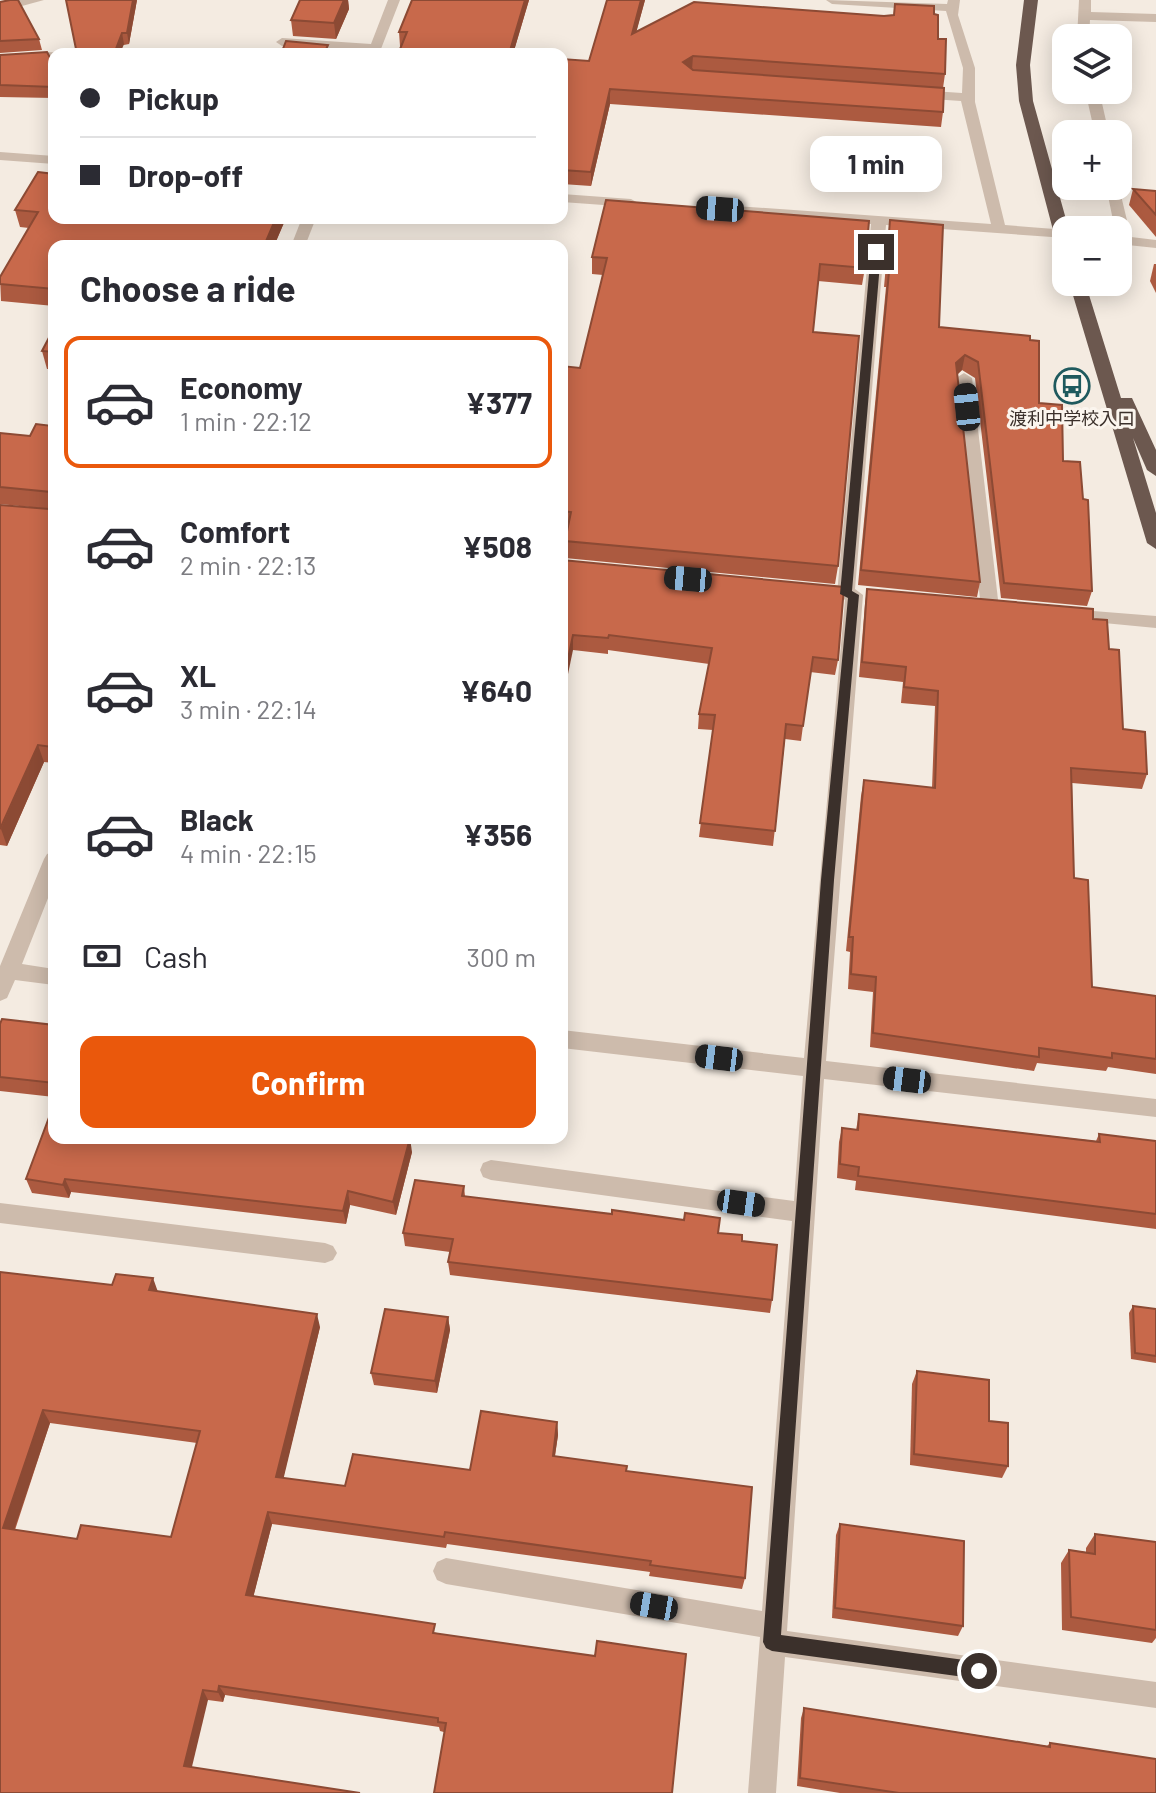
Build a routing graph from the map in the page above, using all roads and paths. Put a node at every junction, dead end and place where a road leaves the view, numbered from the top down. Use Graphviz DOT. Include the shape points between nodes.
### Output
graph roads {
  1 [pos="35,0"];
  2 [pos="394,0"];
  3 [pos="832,0"];
  4 [pos="1031,0"];
  5 [pos="1085,0"];
  6 [pos="953,4"];
  7 [pos="0,8"];
  8 [pos="1082,16"];
  9 [pos="1156,18"];
  10 [pos="1082,24"];
  11 [pos="282,42"];
  12 [pos="337,48"];
  13 [pos="376,48"];
  14 [pos="48,56"];
  15 [pos="0,60"];
  16 [pos="907,93"];
  17 [pos="969,98"];
  18 [pos="0,156"];
  19 [pos="48,160"];
  20 [pos="568,198"];
  21 [pos="641,203"];
  22 [pos="689,207"];
  23 [pos="1058,216"];
  24 [pos="879,220"];
  25 [pos="999,229"];
  26 [pos="1052,237"];
  27 [pos="1132,241"];
  28 [pos="1156,244"];
  29 [pos="1082,296"];
  30 [pos="1086,309"];
  31 [pos="964,378"];
  32 [pos="1156,470"];
  33 [pos="1156,543"];
  34 [pos="990,608"];
  35 [pos="1050,613"];
  36 [pos="1156,622"];
  37 [pos="48,874"];
  38 [pos="8,971"];
  39 [pos="48,976"];
  40 [pos="0,992"];
  41 [pos="568,1040"];
  42 [pos="814,1069"];
  43 [pos="1156,1108"];
  44 [pos="491,1170"];
  45 [pos="803,1212"];
  46 [pos="0,1213"];
  47 [pos="325,1253"];
  48 [pos="446,1571"];
  49 [pos="772,1634"];
  50 [pos="1156,1695"];
  51 [pos="762,1793"];
  1 -- 7 [label="street"];
  2 -- 13 [label="street"];
  3 -- 6 [label="street"];
  4 -- 23 [label="highway" via="1023,65 1026,101"];
  5 -- 8 [label="street"];
  6 -- 17 [label="street" via="969,68"];
  8 -- 9 [label="street"];
  8 -- 10 [label="street"];
  11 -- 12 [label="street"];
  14 -- 15 [label="street"];
  16 -- 17 [label="street"];
  17 -- 25 [label="street"];
  18 -- 19 [label="street"];
  20 -- 21 [label="street"];
  22 -- 24 [label="street"];
  24 -- 25 [label="street"];
  24 -- 42 [label="street"];
  25 -- 26 [label="street"];
  27 -- 28 [label="street"];
  29 -- 30 [label="highway"];
  30 -- 32 [label="highway"];
  30 -- 33 [label="highway"];
  31 -- 34 [label="street"];
  35 -- 36 [label="street"];
  37 -- 38 [label="street"];
  38 -- 39 [label="street"];
  38 -- 40 [label="street"];
  41 -- 42 [label="street"];
  42 -- 43 [label="street"];
  42 -- 45 [label="street"];
  44 -- 45 [label="street"];
  45 -- 49 [label="street"];
  46 -- 47 [label="street"];
  48 -- 49 [label="street"];
  49 -- 50 [label="street"];
  49 -- 51 [label="street"];
}
